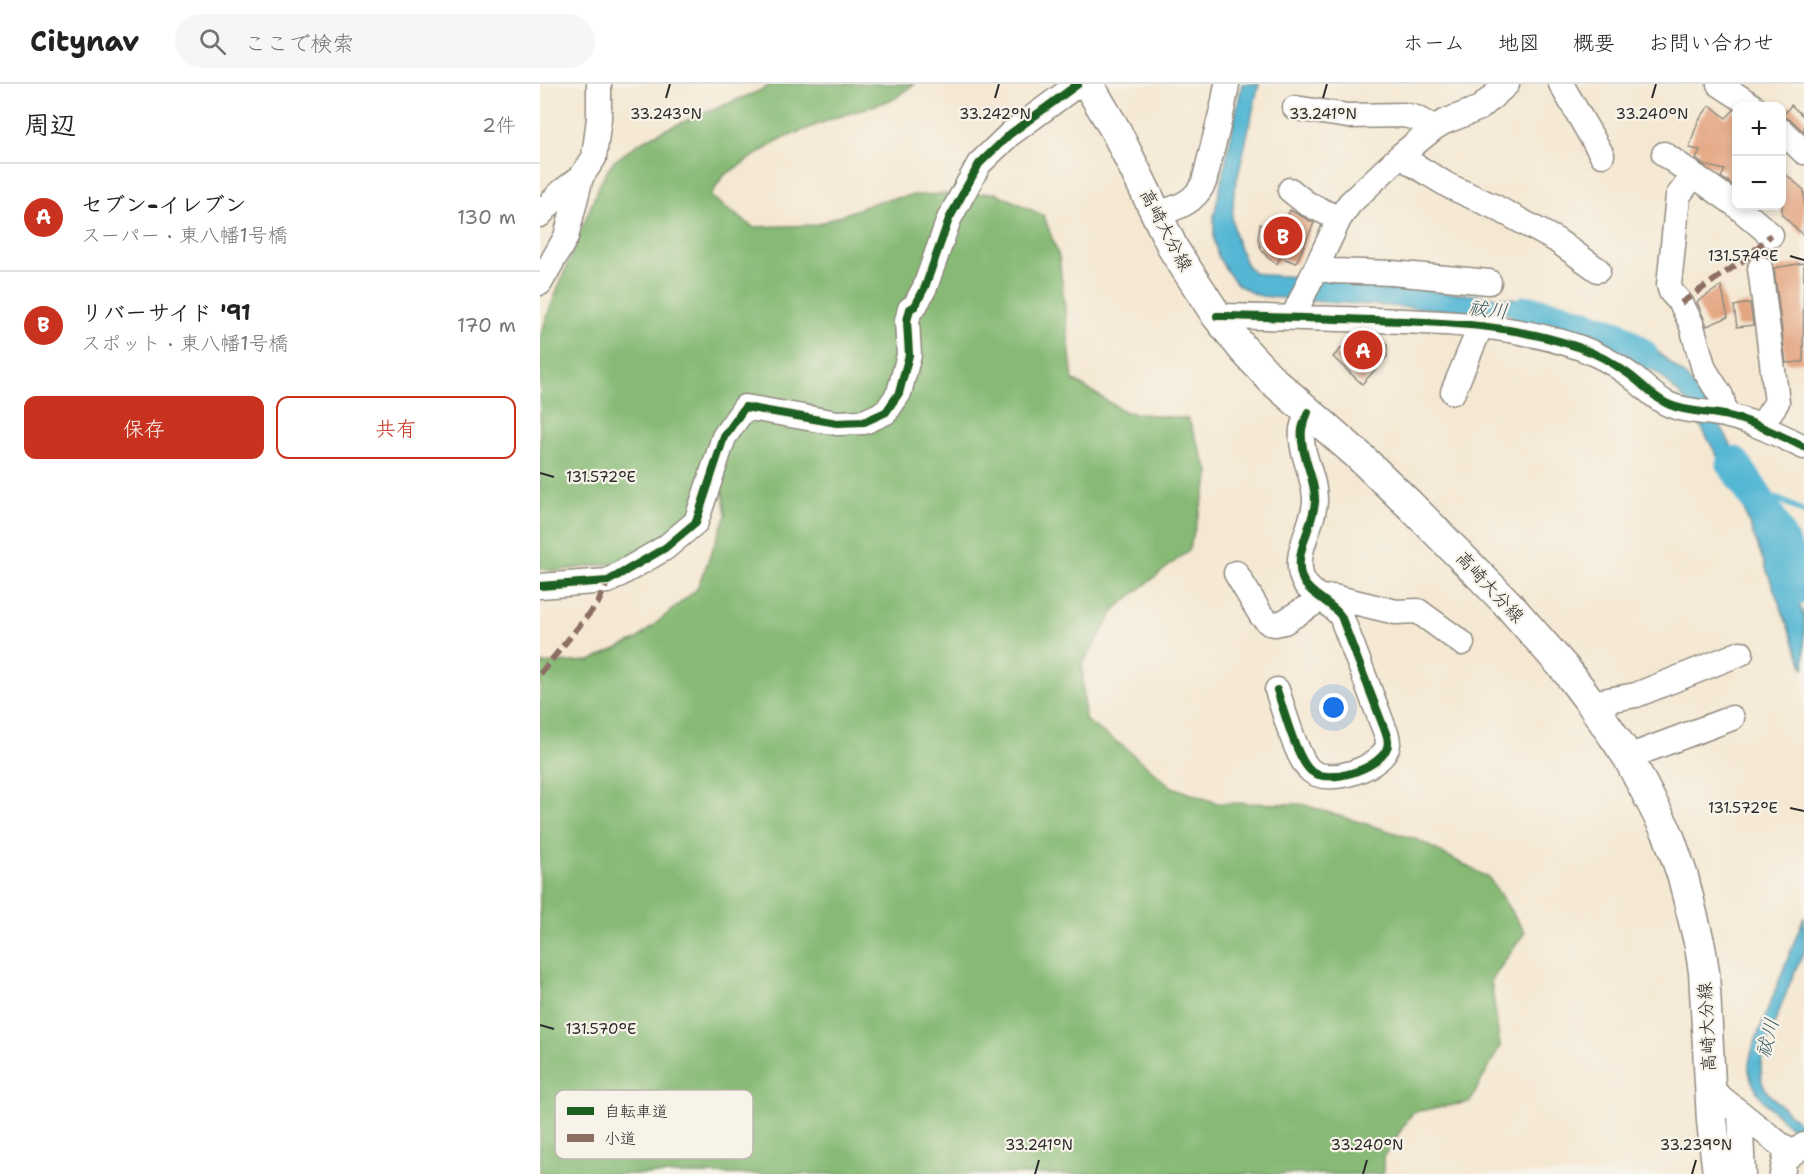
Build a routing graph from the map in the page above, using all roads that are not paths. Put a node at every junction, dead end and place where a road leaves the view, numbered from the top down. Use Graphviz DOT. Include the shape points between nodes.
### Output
graph roads {
  1 [pos="599,84"];
  2 [pos="1078,84"];
  3 [pos="1088,84"];
  4 [pos="1227,84"];
  5 [pos="1476,84"];
  6 [pos="1507,84"];
  7 [pos="1561,84"];
  8 [pos="1719,84"];
  9 [pos="1747,102"];
  10 [pos="1294,108"];
  11 [pos="1480,108"];
  12 [pos="1434,128"];
  13 [pos="1786,135"];
  14 [pos="1804,152"];
  15 [pos="1602,154"];
  16 [pos="1664,154"];
  17 [pos="1401,155"];
  18 [pos="1693,176"];
  19 [pos="581,177"];
  20 [pos="1290,190"];
  21 [pos="1732,202"];
  22 [pos="1743,210"];
  23 [pos="1156,214"];
  24 [pos="540,215"];
  25 [pos="1339,219"];
  26 [pos="1771,235"];
  27 [pos="1760,268"];
  28 [pos="1598,270"];
  29 [pos="1314,273"];
  30 [pos="1489,282"];
  31 [pos="540,283"];
  32 [pos="1296,312"];
  33 [pos="1217,316"];
  34 [pos="1481,325"];
  35 [pos="1453,392"];
  36 [pos="1308,412"];
  37 [pos="1722,414"];
  38 [pos="1761,426"];
  39 [pos="1804,447"];
  40 [pos="1236,573"];
  41 [pos="540,586"];
  42 [pos="1322,598"];
  43 [pos="1462,643"];
  44 [pos="1741,653"];
  45 [pos="1277,690"];
  46 [pos="1591,703"];
  47 [pos="1732,718"];
  48 [pos="1628,757"];
  49 [pos="1710,1089"];
  50 [pos="1740,1113"];
  51 [pos="1793,1155"];
  52 [pos="1718,1174"];
  53 [pos="1743,1174"];
  1 -- 19 [label="street" via="594,158"];
  2 -- 41 [label="street" via="1010,134 978,164 949,219 925,287 910,309 909,355 899,393 886,412 864,422 837,423 745,407 724,437 696,522 665,548 608,582"];
  3 -- 23 [label="main road, 高崎大分線"];
  4 -- 23 [label="street" via="1200,192 1192,201"];
  5 -- 11 [label="street"];
  6 -- 11 [label="street"];
  7 -- 15 [label="street"];
  8 -- 9 [label="street"];
  10 -- 12 [label="street" via="1348,116 1404,115"];
  11 -- 12 [label="street"];
  12 -- 17 [label="street"];
  13 -- 14 [label="street"];
  16 -- 18 [label="street"];
  17 -- 25 [label="street" via="1350,203"];
  17 -- 28 [label="street" via="1449,186 1556,240"];
  18 -- 21 [label="street"];
  18 -- 37 [label="street" via="1678,196 1669,285 1691,323 1704,369 1721,396"];
  19 -- 24 [label="street"];
  19 -- 31 [label="street" via="566,237"];
  20 -- 25 [label="street" via="1306,203"];
  22 -- 26 [label="street"];
  23 -- 33 [label="main road, 高崎大分線" via="1174,250"];
  25 -- 29 [label="street"];
  27 -- 38 [label="street" via="1777,402"];
  29 -- 30 [label="street" via="1381,273"];
  29 -- 32 [label="street"];
  32 -- 33 [label="street"];
  32 -- 34 [label="street"];
  33 -- 36 [label="main road, 高崎大分線" via="1272,380"];
  34 -- 35 [label="street"];
  34 -- 37 [label="street" via="1532,333 1588,351 1627,373 1663,402 1688,411"];
  36 -- 42 [label="street" via="1302,428 1302,445 1314,483 1315,502 1299,563 1305,585"];
  36 -- 46 [label="main road, 高崎大分線" via="1440,534 1507,603"];
  37 -- 38 [label="street"];
  38 -- 39 [label="street"];
  40 -- 42 [label="street" via="1261,615 1275,624"];
  42 -- 43 [label="street" via="1340,598 1396,612 1418,611"];
  42 -- 45 [label="street" via="1341,616 1386,736 1386,750 1371,764 1351,773 1329,777 1315,773 1302,759"];
  44 -- 46 [label="street" via="1636,695"];
  46 -- 48 [label="main road, 高崎大分線"];
  47 -- 48 [label="street"];
  48 -- 49 [label="main road, 高崎大分線" via="1668,834 1694,918 1704,972"];
  49 -- 50 [label="street"];
  49 -- 52 [label="main road, 高崎大分線"];
  50 -- 51 [label="street"];
  50 -- 53 [label="street"];
}
